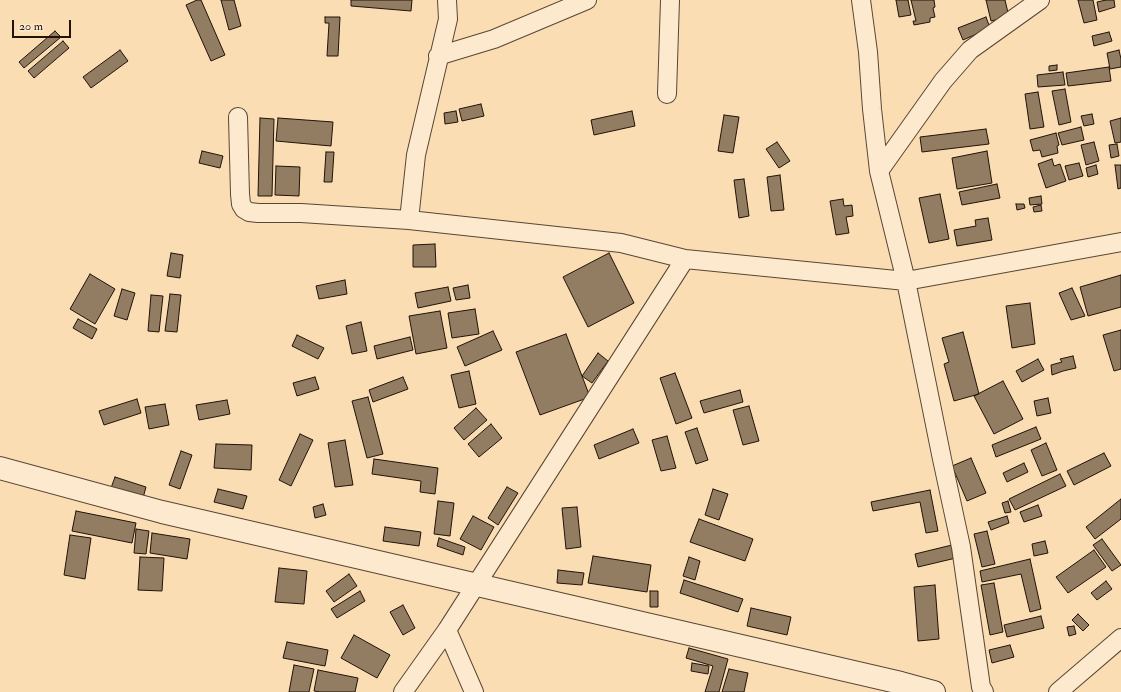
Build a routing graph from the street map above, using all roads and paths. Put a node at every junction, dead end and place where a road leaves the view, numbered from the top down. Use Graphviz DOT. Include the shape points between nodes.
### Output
graph roads {
  1 [pos="446,0"];
  2 [pos="587,0"];
  3 [pos="670,0"];
  4 [pos="861,0"];
  5 [pos="1040,0"];
  6 [pos="438,56"];
  7 [pos="667,94"];
  8 [pos="238,117"];
  9 [pos="879,171"];
  10 [pos="409,220"];
  11 [pos="1121,242"];
  12 [pos="686,259"];
  13 [pos="906,281"];
  14 [pos="0,468"];
  15 [pos="475,585"];
  16 [pos="447,630"];
  17 [pos="1121,638"];
  18 [pos="895,688"];
  19 [pos="403,692"];
  20 [pos="474,692"];
  21 [pos="934,692"];
  22 [pos="984,692"];
  23 [pos="1058,692"];
  1 -- 6 [label="street" via="448,19"];
  2 -- 6 [label="street" via="494,39"];
  3 -- 7 [label="street"];
  4 -- 9 [label="street"];
  5 -- 9 [label="street" via="970,50 944,81"];
  6 -- 10 [label="street" via="416,155"];
  8 -- 10 [label="street" via="240,194 244,209 258,213"];
  9 -- 13 [label="street"];
  10 -- 12 [label="street" via="621,243"];
  11 -- 13 [label="street"];
  12 -- 13 [label="street"];
  12 -- 15 [label="street"];
  13 -- 22 [label="street" via="961,547 981,687"];
  14 -- 15 [label="street" via="162,512"];
  15 -- 16 [label="street"];
  15 -- 18 [label="street"];
  16 -- 19 [label="street"];
  16 -- 20 [label="street"];
  17 -- 23 [label="street"];
  18 -- 21 [label="street"];
}
